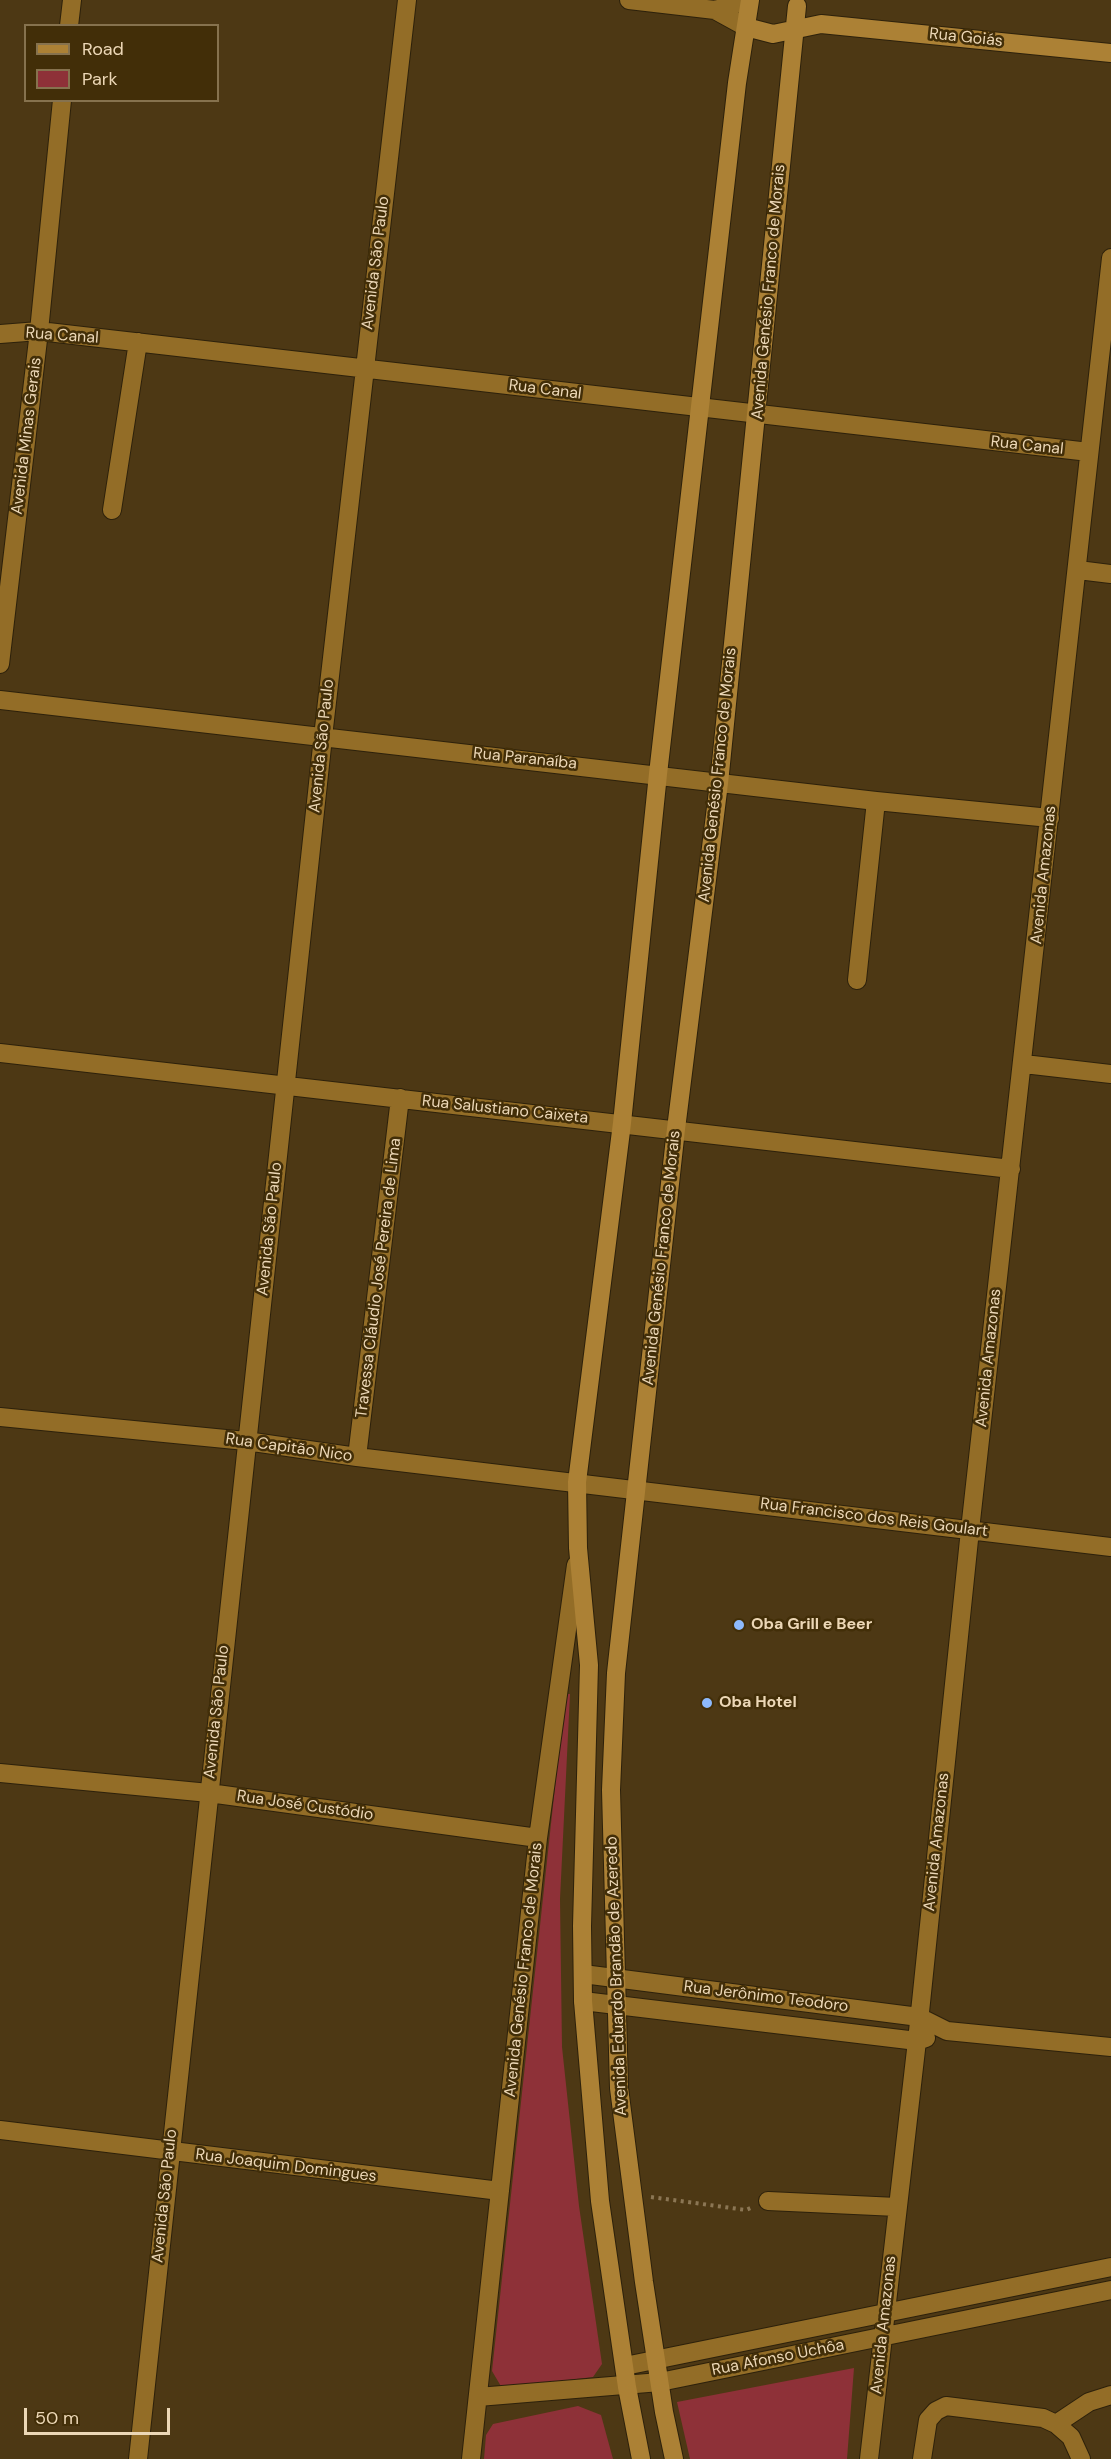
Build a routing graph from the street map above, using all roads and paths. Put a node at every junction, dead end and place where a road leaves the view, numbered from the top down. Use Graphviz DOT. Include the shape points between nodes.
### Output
graph roads {
  1 [pos="72,0"];
  2 [pos="407,0"];
  3 [pos="629,0"];
  4 [pos="750,0"];
  5 [pos="794,2"];
  6 [pos="715,10"];
  7 [pos="69,24"];
  8 [pos="820,24"];
  9 [pos="746,27"];
  10 [pos="794,31"];
  11 [pos="1111,53"];
  12 [pos="62,102"];
  13 [pos="1111,258"];
  14 [pos="39,332"];
  15 [pos="0,334"];
  16 [pos="138,342"];
  17 [pos="364,368"];
  18 [pos="700,409"];
  19 [pos="757,416"];
  20 [pos="1089,452"];
  21 [pos="112,510"];
  22 [pos="1078,570"];
  23 [pos="1111,574"];
  24 [pos="0,664"];
  25 [pos="0,700"];
  26 [pos="323,736"];
  27 [pos="658,774"];
  28 [pos="718,783"];
  29 [pos="876,801"];
  30 [pos="1050,818"];
  31 [pos="857,980"];
  32 [pos="0,1053"];
  33 [pos="1023,1064"];
  34 [pos="1111,1074"];
  35 [pos="286,1086"];
  36 [pos="400,1098"];
  37 [pos="622,1123"];
  38 [pos="676,1129"];
  39 [pos="1011,1169"];
  40 [pos="0,1417"];
  41 [pos="246,1442"];
  42 [pos="357,1457"];
  43 [pos="577,1482"];
  44 [pos="637,1490"];
  45 [pos="970,1530"];
  46 [pos="1111,1547"];
  47 [pos="578,1548"];
  48 [pos="0,1773"];
  49 [pos="209,1793"];
  50 [pos="538,1838"];
  51 [pos="583,1974"];
  52 [pos="616,1978"];
  53 [pos="583,2001"];
  54 [pos="616,2003"];
  55 [pos="919,2017"];
  56 [pos="947,2031"];
  57 [pos="917,2041"];
  58 [pos="1111,2047"];
  59 [pos="0,2130"];
  60 [pos="170,2152"];
  61 [pos="500,2191"];
  62 [pos="631,2194"];
  63 [pos="768,2201"];
  64 [pos="897,2207"];
  65 [pos="1111,2266"];
  66 [pos="1111,2290"];
  67 [pos="885,2313"];
  68 [pos="883,2337"];
  69 [pos="656,2360"];
  70 [pos="626,2366"];
  71 [pos="660,2382"];
  72 [pos="627,2386"];
  73 [pos="1111,2395"];
  74 [pos="478,2397"];
  75 [pos="1056,2424"];
  76 [pos="138,2459"];
  77 [pos="471,2459"];
  78 [pos="641,2459"];
  79 [pos="674,2459"];
  80 [pos="869,2459"];
  81 [pos="922,2459"];
  82 [pos="1081,2459"];
  1 -- 7 [label="street"];
  2 -- 17 [label="street, Avenida São Paulo"];
  3 -- 6 [label="street, Rua Goiás"];
  4 -- 6 [label="street, Rua Goiás"];
  4 -- 9 [label="main road, Avenida Genésio Franco de Morais"];
  5 -- 8 [label="main road"];
  5 -- 10 [label="main road, Avenida Genésio Franco de Morais"];
  6 -- 9 [label="street, Rua Goiás"];
  8 -- 10 [label="main road, Rua Goiás"];
  8 -- 11 [label="main road, Rua Goiás"];
  9 -- 10 [label="main road, Rua Goiás" via="761,33"];
  9 -- 18 [label="main road, Avenida Genésio Franco de Morais"];
  10 -- 19 [label="main road, Avenida Genésio Franco de Morais"];
  12 -- 14 [label="street, Avenida Minas Gerais"];
  13 -- 20 [label="street, Avenida Amazonas"];
  14 -- 15 [label="street, Rua Canal"];
  14 -- 16 [label="street, Rua Canal"];
  14 -- 24 [label="street, Avenida Minas Gerais"];
  16 -- 17 [label="street, Rua Canal"];
  16 -- 21 [label="street"];
  17 -- 18 [label="street, Rua Canal"];
  17 -- 26 [label="street, Avenida São Paulo"];
  18 -- 19 [label="street, Rua Canal"];
  18 -- 27 [label="main road, Avenida Genésio Franco de Morais"];
  19 -- 20 [label="street, Rua Canal"];
  19 -- 28 [label="main road, Avenida Genésio Franco de Morais"];
  20 -- 22 [label="street, Avenida Amazonas"];
  22 -- 23 [label="street"];
  22 -- 30 [label="street, Avenida Amazonas"];
  25 -- 26 [label="street, Rua Paranaíba"];
  26 -- 27 [label="street, Rua Paranaíba"];
  26 -- 35 [label="street, Avenida São Paulo"];
  27 -- 28 [label="street, Rua Paranaíba"];
  27 -- 37 [label="main road, Avenida Genésio Franco de Morais"];
  28 -- 29 [label="street, Rua Paranaíba"];
  28 -- 38 [label="main road, Avenida Genésio Franco de Morais"];
  29 -- 30 [label="street, Rua Paranaíba"];
  29 -- 31 [label="street"];
  30 -- 33 [label="street, Avenida Amazonas"];
  32 -- 35 [label="street, Rua Salustiano Caixeta"];
  33 -- 34 [label="street"];
  33 -- 39 [label="street, Avenida Amazonas"];
  35 -- 36 [label="street, Rua Salustiano Caixeta"];
  35 -- 41 [label="street, Avenida São Paulo"];
  36 -- 37 [label="street, Rua Salustiano Caixeta"];
  36 -- 42 [label="street, Travessa Cláudio José Pereira de Lima"];
  37 -- 38 [label="street, Rua Salustiano Caixeta"];
  37 -- 43 [label="main road, Avenida Genésio Franco de Morais"];
  38 -- 39 [label="street, Rua Salustiano Caixeta"];
  38 -- 44 [label="main road, Avenida Genésio Franco de Morais"];
  39 -- 45 [label="street, Avenida Amazonas"];
  40 -- 41 [label="street, Rua Capitão Nico"];
  41 -- 42 [label="street, Rua Capitão Nico"];
  41 -- 49 [label="street, Avenida São Paulo"];
  42 -- 43 [label="street, Rua Capitão Nico"];
  43 -- 44 [label="street"];
  43 -- 47 [label="main road, Avenida Genésio Franco de Morais"];
  44 -- 45 [label="street, Rua Francisco dos Reis Goulart"];
  44 -- 52 [label="main road, Avenida Eduardo Brandão de Azeredo" via="614,1717 611,1790"];
  45 -- 46 [label="street, Rua Francisco dos Reis Goulart"];
  45 -- 55 [label="street, Avenida Amazonas"];
  47 -- 50 [label="street, Avenida Genésio Franco de Morais"];
  47 -- 51 [label="main road, Avenida Eduardo Brandão de Azeredo" via="589,1665"];
  48 -- 49 [label="street, Rua José Custódio"];
  49 -- 50 [label="street, Rua José Custódio"];
  49 -- 60 [label="street, Avenida São Paulo"];
  50 -- 61 [label="street, Avenida Genésio Franco de Morais"];
  51 -- 52 [label="street, Rua Jerônimo Teodoro"];
  51 -- 53 [label="main road, Avenida Eduardo Brandão de Azeredo"];
  52 -- 54 [label="main road, Avenida Eduardo Brandão de Azeredo"];
  52 -- 55 [label="street, Rua Jerônimo Teodoro"];
  53 -- 54 [label="street, Rua Jerônimo Teodoro"];
  53 -- 70 [label="main road, Avenida Eduardo Brandão de Azeredo" via="600,2201"];
  54 -- 57 [label="street, Rua Jerônimo Teodoro"];
  54 -- 62 [label="main road, Avenida Eduardo Brandão de Azeredo"];
  55 -- 56 [label="street, Rua Jerônimo Teodoro"];
  55 -- 57 [label="street, Avenida Amazonas"];
  56 -- 57 [label="street, Rua Jerônimo Teodoro"];
  56 -- 58 [label="street, Rua Jerônimo Teodoro"];
  57 -- 64 [label="street, Avenida Amazonas"];
  59 -- 60 [label="street, Rua Joaquim Domingues"];
  60 -- 61 [label="street, Rua Joaquim Domingues"];
  60 -- 76 [label="street, Avenida São Paulo"];
  61 -- 74 [label="street, Avenida Genésio Franco de Morais"];
  62 -- 63 [label="path" via="746,2210"];
  62 -- 69 [label="main road, Avenida Eduardo Brandão de Azeredo"];
  63 -- 64 [label="street"];
  64 -- 67 [label="street, Avenida Amazonas"];
  65 -- 67 [label="street, Rua Afonso Uchôa"];
  66 -- 68 [label="street, Rua Afonso Uchôa"];
  67 -- 68 [label="street, Avenida Amazonas"];
  67 -- 69 [label="street, Rua Afonso Uchôa"];
  68 -- 71 [label="street, Rua Afonso Uchôa"];
  68 -- 80 [label="street, Avenida Amazonas"];
  69 -- 70 [label="street, Rua Afonso Uchôa"];
  69 -- 71 [label="main road, Avenida Eduardo Brandão de Azeredo"];
  70 -- 72 [label="main road, Avenida Eduardo Brandão de Azeredo"];
  71 -- 72 [label="street, Rua Afonso Uchôa"];
  71 -- 79 [label="main road, Avenida Eduardo Brandão de Azeredo"];
  72 -- 74 [label="street, Rua Afonso Uchôa"];
  72 -- 78 [label="main road, Avenida Eduardo Brandão de Azeredo"];
  73 -- 75 [label="street" via="1089,2402"];
  74 -- 77 [label="street, Avenida Genésio Franco de Morais"];
  75 -- 81 [label="street" via="1030,2416 946,2406 928,2420"];
  75 -- 82 [label="street" via="1071,2438"];
}
